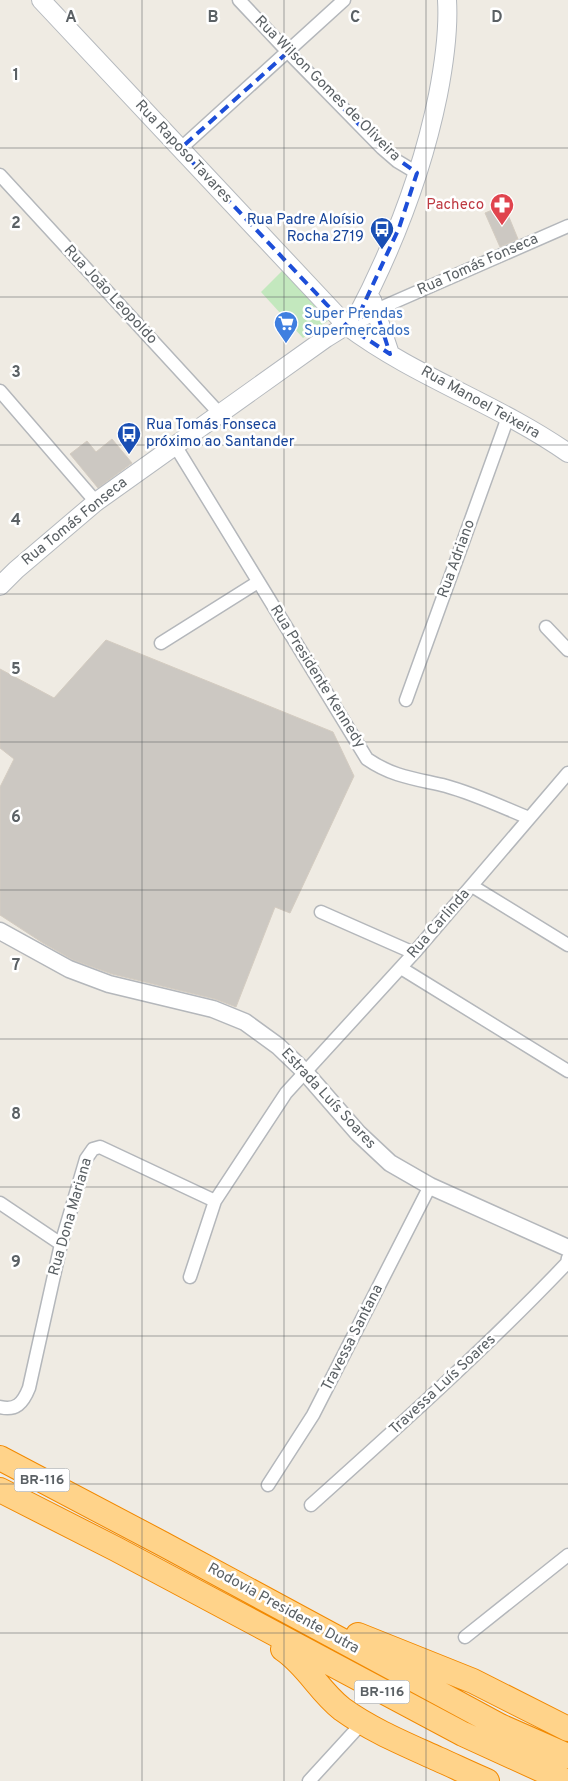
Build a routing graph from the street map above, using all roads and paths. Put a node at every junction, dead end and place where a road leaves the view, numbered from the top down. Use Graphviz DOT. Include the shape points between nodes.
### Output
graph roads {
  1 [pos="41,0"];
  2 [pos="240,0"];
  3 [pos="344,0"];
  4 [pos="447,0"];
  5 [pos="288,52"];
  6 [pos="180,150"];
  7 [pos="417,173"];
  8 [pos="0,175"];
  9 [pos="568,226"];
  10 [pos="369,293"];
  11 [pos="376,310"];
  12 [pos="351,323"];
  13 [pos="390,354"];
  14 [pos="0,391"];
  15 [pos="220,414"];
  16 [pos="508,417"];
  17 [pos="176,447"];
  18 [pos="568,453"];
  19 [pos="96,502"];
  20 [pos="258,582"];
  21 [pos="0,586"];
  22 [pos="546,627"];
  23 [pos="161,642"];
  24 [pos="568,650"];
  25 [pos="406,700"];
  26 [pos="568,773"];
  27 [pos="529,818"];
  28 [pos="472,886"];
  29 [pos="321,912"];
  30 [pos="0,931"];
  31 [pos="568,945"];
  32 [pos="414,953"];
  33 [pos="401,968"];
  34 [pos="304,1071"];
  35 [pos="568,1071"];
  36 [pos="430,1186"];
  37 [pos="215,1201"];
  38 [pos="0,1203"];
  39 [pos="61,1244"];
  40 [pos="568,1248"];
  41 [pos="568,1258"];
  42 [pos="190,1277"];
  43 [pos="0,1407"];
  44 [pos="0,1458"];
  45 [pos="268,1485"];
  46 [pos="0,1490"];
  47 [pos="84,1502"];
  48 [pos="25,1503"];
  49 [pos="311,1505"];
  50 [pos="568,1555"];
  51 [pos="465,1637"];
  52 [pos="363,1722"];
  53 [pos="568,1729"];
  54 [pos="568,1756"];
  55 [pos="481,1780"];
  56 [pos="309,1781"];
  57 [pos="566,1781"];
  1 -- 6 [label="main road, Rua Raposo Tavares"];
  2 -- 5 [label="street, Rua Wilson Gomes de Oliveira"];
  3 -- 5 [label="street"];
  4 -- 7 [label="main road" via="447,33 440,83"];
  5 -- 6 [label="street"];
  5 -- 7 [label="street, Rua Wilson Gomes de Oliveira" via="382,148"];
  6 -- 12 [label="main road, Rua Raposo Tavares"];
  7 -- 10 [label="main road" via="399,228"];
  8 -- 15 [label="street, Rua João Leopoldo"];
  9 -- 11 [label="street, Rua Tomás Fonseca"];
  10 -- 11 [label="main road"];
  10 -- 12 [label="main road"];
  11 -- 12 [label="main road, Rua Tomás Fonseca"];
  11 -- 13 [label="main road"];
  12 -- 13 [label="main road, Rua Manoel Teixeira"];
  12 -- 15 [label="main road, Rua Tomás Fonseca"];
  13 -- 16 [label="main road, Rua Manoel Teixeira"];
  14 -- 19 [label="street"];
  15 -- 17 [label="main road, Rua Tomás Fonseca"];
  16 -- 18 [label="main road, Rua Manoel Teixeira"];
  16 -- 25 [label="street, Rua Adriano"];
  17 -- 19 [label="main road, Rua Tomás Fonseca"];
  17 -- 20 [label="street, Rua Presidente Kennedy"];
  19 -- 21 [label="main road, Rua Tomás Fonseca"];
  20 -- 23 [label="street"];
  20 -- 27 [label="street, Rua Presidente Kennedy" via="367,759 397,775 481,798"];
  22 -- 24 [label="street"];
  26 -- 27 [label="street, Rua Carlinda"];
  27 -- 28 [label="street, Rua Carlinda"];
  28 -- 31 [label="street"];
  28 -- 32 [label="street, Rua Carlinda"];
  29 -- 32 [label="street"];
  30 -- 34 [label="street, Estrada Luís Soares" via="69,969 108,984 213,1009 245,1022 278,1046"];
  32 -- 33 [label="street, Rua Carlinda"];
  33 -- 34 [label="street, Rua Carlinda"];
  33 -- 35 [label="street"];
  34 -- 36 [label="street, Estrada Luís Soares" via="358,1133 390,1162"];
  34 -- 37 [label="street, Rua Carlinda"];
  36 -- 40 [label="street, Estrada Luís Soares"];
  36 -- 45 [label="street, Travessa Santana" via="313,1415"];
  37 -- 39 [label="street, Rua Dona Mariana" via="100,1147 93,1149 86,1159"];
  37 -- 42 [label="street, Rua Carlinda"];
  38 -- 39 [label="street"];
  39 -- 43 [label="street, Rua Dona Mariana" via="29,1388 24,1400 16,1407"];
  41 -- 49 [label="street, Travessa Luís Soares" via="567,1263 523,1309"];
  44 -- 47 [label="highway, Rodovia Presidente Dutra / BR-116"];
  46 -- 48 [label="highway, Rodovia Presidente Dutra / BR-116"];
  47 -- 53 [label="highway" via="163,1530 344,1628 473,1681"];
  47 -- 54 [label="highway, Rodovia Presidente Dutra / BR-116" via="500,1726"];
  48 -- 52 [label="highway" via="160,1583 255,1631 290,1654 341,1708"];
  48 -- 57 [label="highway, Rodovia Presidente Dutra / BR-116" via="463,1734"];
  50 -- 51 [label="street"];
  52 -- 55 [label="highway"];
  52 -- 56 [label="street"];
}
